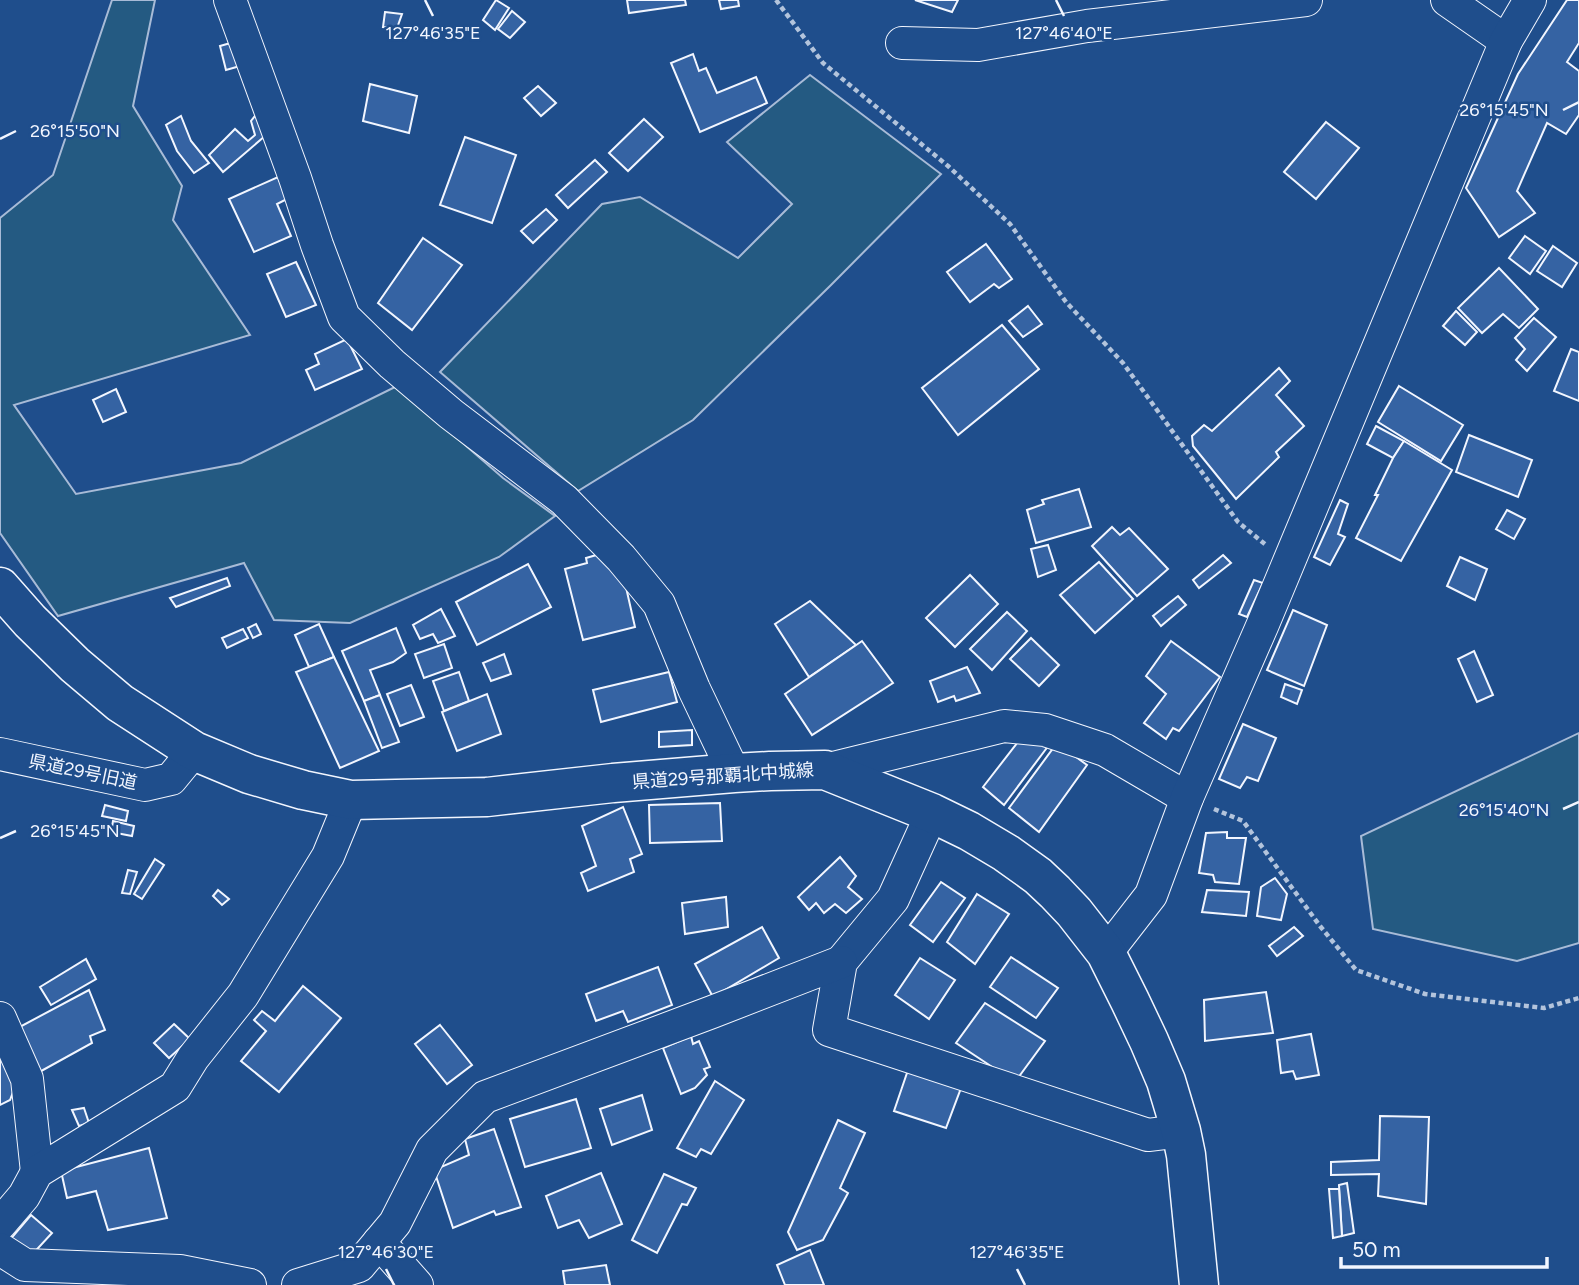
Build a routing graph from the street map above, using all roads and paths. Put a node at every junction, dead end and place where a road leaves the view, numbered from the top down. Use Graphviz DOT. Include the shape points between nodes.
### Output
graph roads {
  1 [pos="230,0"];
  2 [pos="776,0"];
  3 [pos="1306,0"];
  4 [pos="1447,0"];
  5 [pos="1530,0"];
  6 [pos="1506,41"];
  7 [pos="902,43"];
  8 [pos="1288,564"];
  9 [pos="0,587"];
  10 [pos="194,751"];
  11 [pos="0,754"];
  12 [pos="825,770"];
  13 [pos="734,773"];
  14 [pos="1187,798"];
  15 [pos="351,800"];
  16 [pos="932,813"];
  17 [pos="1105,953"];
  18 [pos="841,962"];
  19 [pos="1579,998"];
  20 [pos="0,1018"];
  21 [pos="1181,1131"];
  22 [pos="37,1172"];
  23 [pos="0,1224"];
  24 [pos="379,1242"];
  25 [pos="0,1249"];
  26 [pos="250,1285"];
  27 [pos="298,1285"];
  28 [pos="417,1285"];
  29 [pos="1199,1285"];
  1 -- 13 [label="street" via="344,317 451,414 564,500 621,558 659,604"];
  2 -- 8 [label="path" via="823,63 948,166 1010,224 1066,302 1123,363 1238,522"];
  3 -- 7 [label="street" via="1087,26 978,45"];
  4 -- 6 [label="street"];
  5 -- 6 [label="street"];
  6 -- 8 [label="street"];
  8 -- 14 [label="street"];
  9 -- 10 [label="main road, 県道29号那覇北中城線" via="75,665 120,703"];
  10 -- 11 [label="street, 県道29号旧道" via="171,779 145,785"];
  10 -- 15 [label="main road, 県道29号那覇北中城線" via="249,774"];
  12 -- 13 [label="main road, 県道29号那覇北中城線"];
  12 -- 14 [label="street" via="1003,726 1017,727 1045,730 1105,750"];
  12 -- 16 [label="main road, 県道29号那覇北中城線"];
  13 -- 15 [label="main road, 県道29号那覇北中城線" via="486,797"];
  14 -- 17 [label="street" via="1151,895"];
  14 -- 19 [label="path" via="1244,821 1356,970 1424,994 1545,1008"];
  15 -- 22 [label="street" via="321,868 243,995 175,1087"];
  16 -- 17 [label="main road, 県道29号那覇北中城線" via="1038,876 1074,912"];
  16 -- 18 [label="street" via="893,899"];
  17 -- 21 [label="main road, 県道29号那覇北中城線" via="1166,1080"];
  18 -- 21 [label="street" via="829,1030 1148,1135"];
  18 -- 24 [label="street" via="485,1097 432,1150 395,1223"];
  20 -- 22 [label="street" via="27,1079"];
  21 -- 29 [label="main road, 県道29号那覇北中城線"];
  22 -- 23 [label="street"];
  24 -- 27 [label="street" via="359,1266"];
  24 -- 28 [label="street"];
  25 -- 26 [label="street" via="25,1265 180,1271"];
}
